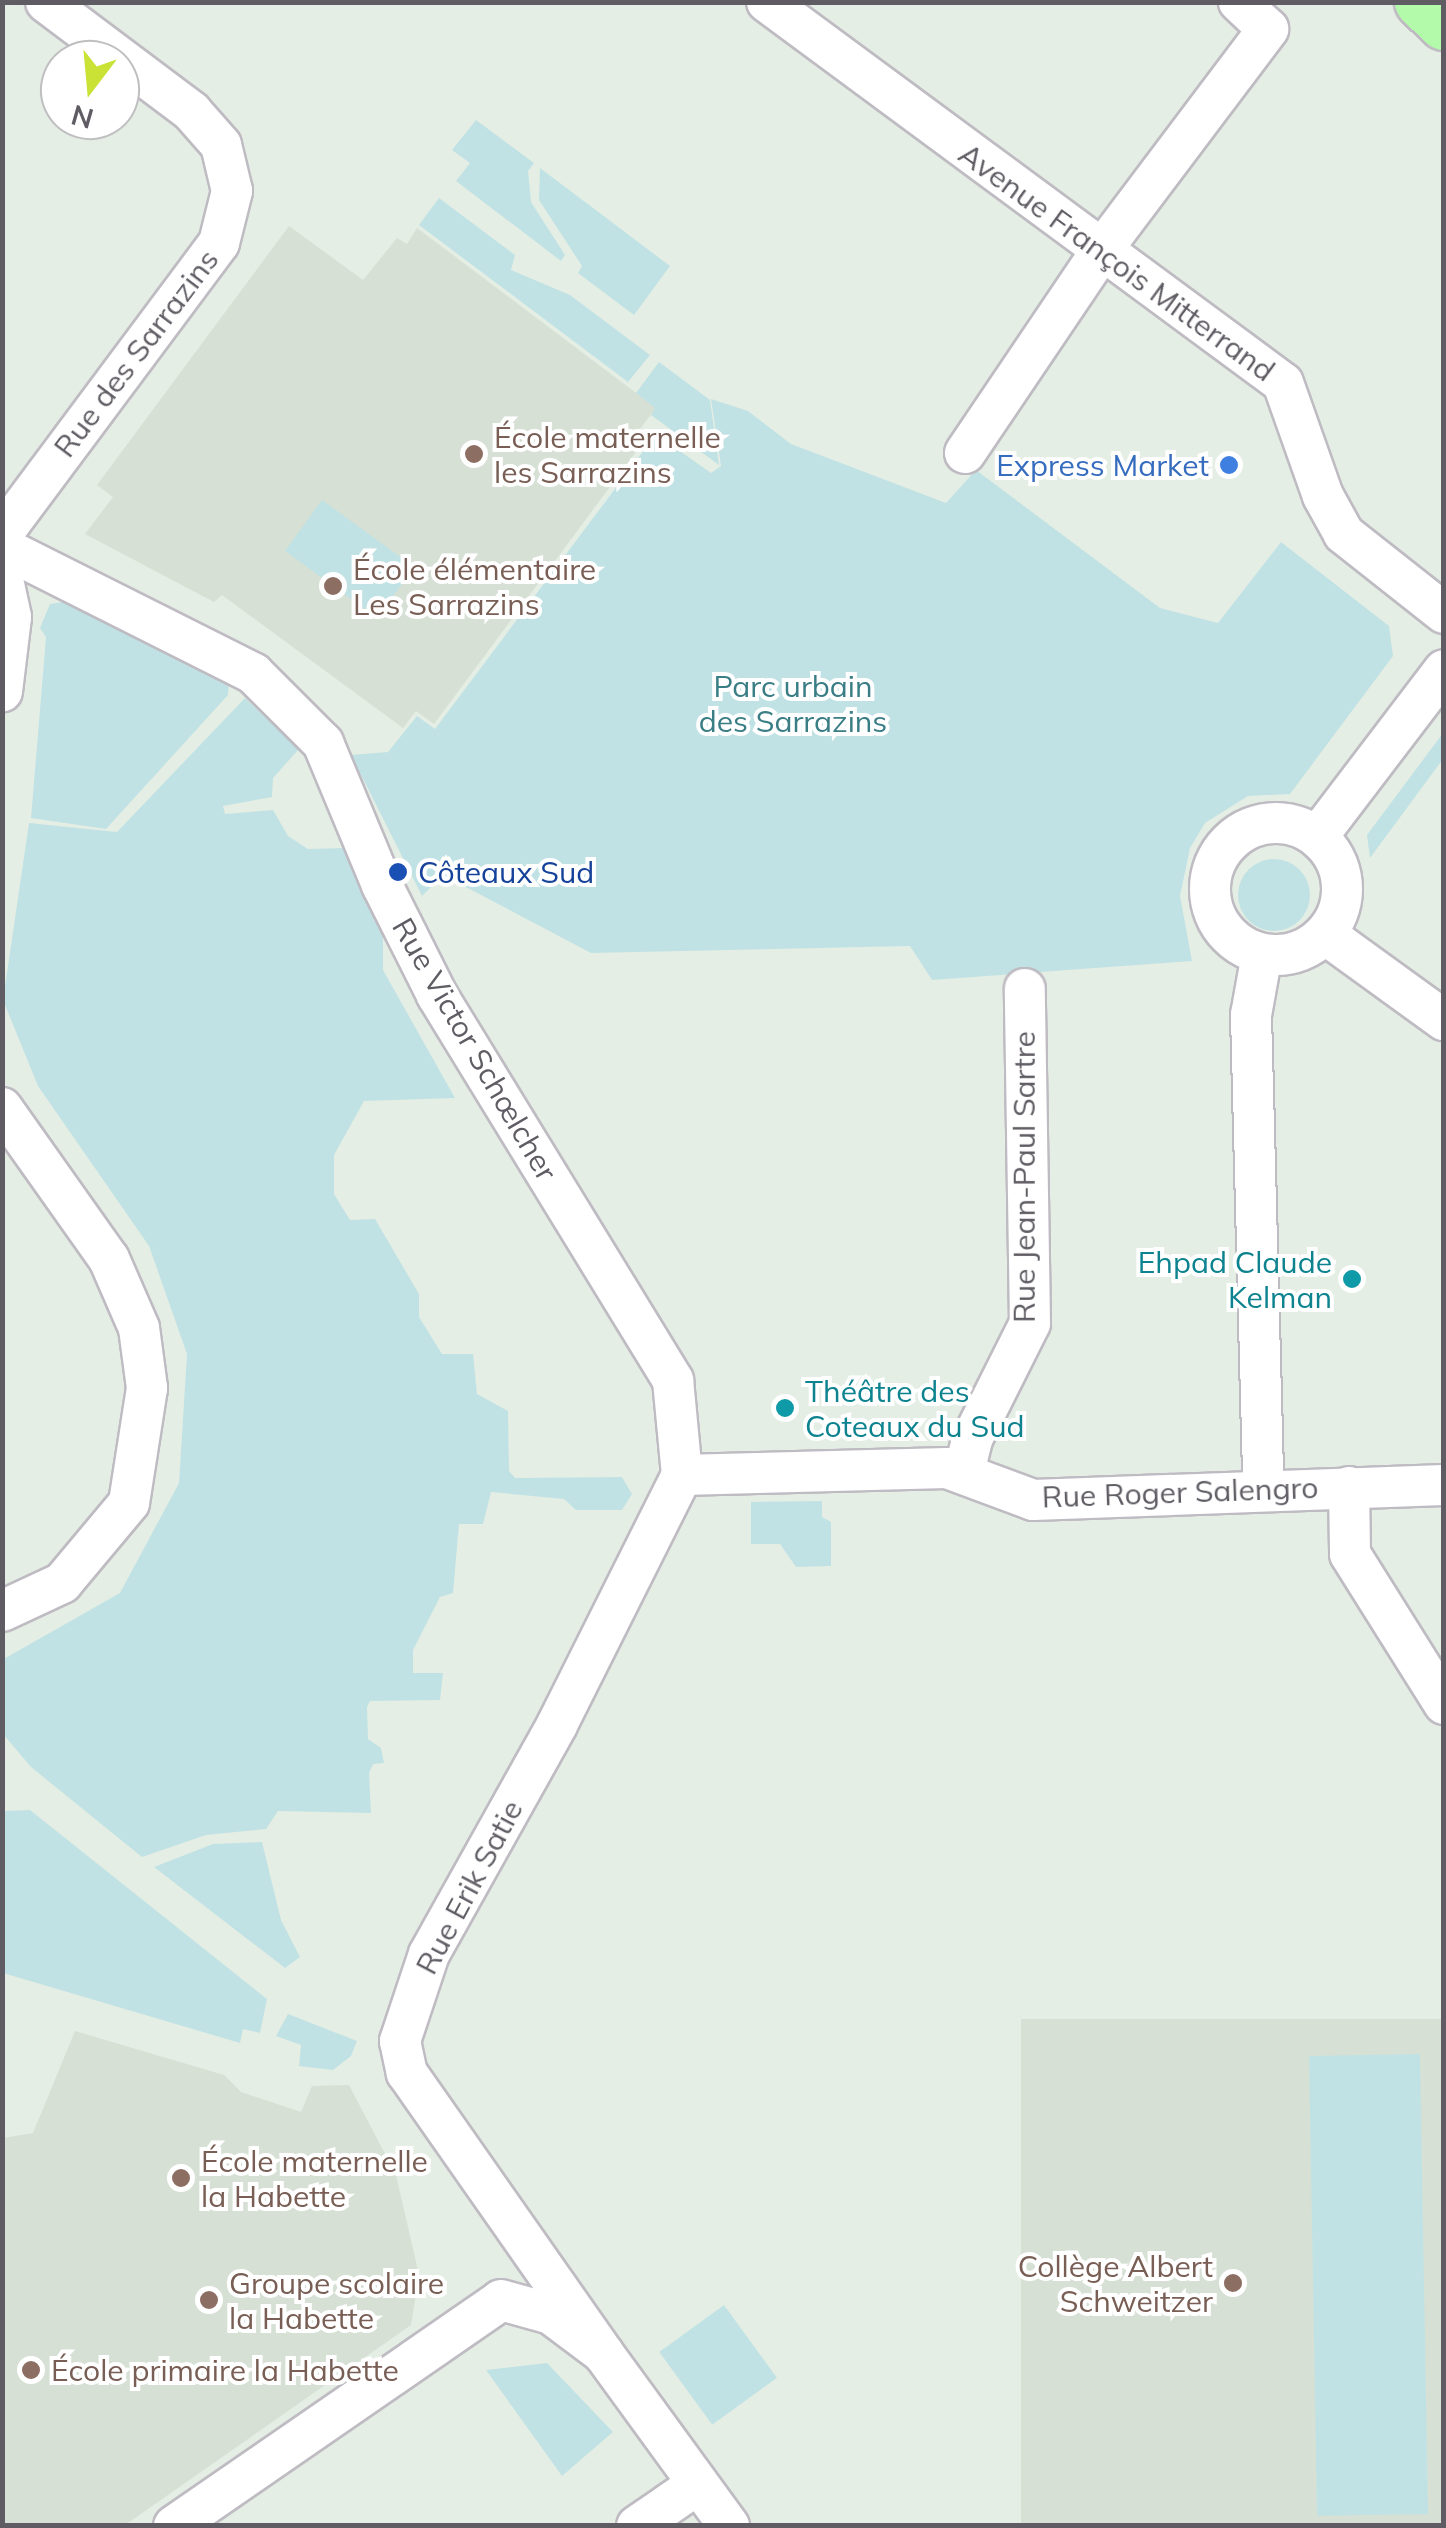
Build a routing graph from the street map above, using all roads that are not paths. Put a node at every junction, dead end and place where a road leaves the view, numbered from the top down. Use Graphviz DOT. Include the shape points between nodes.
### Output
graph roads {
  1 [pos="46,2"];
  2 [pos="767,2"];
  3 [pos="1420,2"];
  4 [pos="1254,16"];
  5 [pos="1444,25"];
  6 [pos="1101,251"];
  7 [pos="965,453"];
  8 [pos="2,534"];
  9 [pos="2,546"];
  10 [pos="2,575"];
  11 [pos="1444,613"];
  12 [pos="1444,670"];
  13 [pos="2,691"];
  14 [pos="1318,838"];
  15 [pos="1325,934"];
  16 [pos="1262,954"];
  17 [pos="1025,989"];
  18 [pos="1444,1020"];
  19 [pos="2,1108"];
  20 [pos="964,1472"];
  21 [pos="682,1475"];
  22 [pos="1349,1486"];
  23 [pos="1444,1486"];
  24 [pos="1264,1488"];
  25 [pos="2,1611"];
  26 [pos="1444,1704"];
  27 [pos="511,2223"];
  28 [pos="501,2300"];
  29 [pos="603,2353"];
  30 [pos="698,2484"];
  31 [pos="174,2526"];
  32 [pos="637,2526"];
  33 [pos="729,2526"];
  1 -- 8 [label="street, Rue des Sarrazins" via="191,111 221,146 232,190 219,243"];
  2 -- 6 [label="street, Avenue François Mitterrand"];
  3 -- 5 [label="main road"];
  4 -- 6 [label="street"];
  6 -- 7 [label="street"];
  6 -- 11 [label="street, Avenue François Mitterrand" via="1283,384 1323,496 1344,534"];
  9 -- 21 [label="street, Rue Victor Schœlcher" via="254,674 322,743 437,995 673,1380"];
  10 -- 13 [label="street" via="11,618"];
  12 -- 14 [label="street"];
  14 -- 15 [label="street" via="1340,873 1342,895"];
  14 -- 16 [label="street" via="1288,825 1256,826 1222,852 1210,893 1215,914 1242,946"];
  15 -- 16 [label="street" via="1285,955"];
  15 -- 18 [label="street"];
  16 -- 24 [label="street" via="1251,1015"];
  17 -- 20 [label="street, Rue Jean-Paul Sartre" via="1030,1323 972,1437"];
  19 -- 25 [label="street" via="109,1259 139,1328 147,1388 129,1503 62,1583"];
  20 -- 21 [label="street, Rue Roger Salengro"];
  20 -- 24 [label="street, Rue Roger Salengro" via="1033,1500"];
  21 -- 27 [label="street, Rue Erik Satie" via="557,1725 429,1954 400,2040 407,2073"];
  22 -- 23 [label="street, Rue Roger Salengro"];
  22 -- 24 [label="street, Rue Roger Salengro"];
  22 -- 26 [label="street" via="1350,1554"];
  27 -- 28 [label="street" via="514,2265"];
  27 -- 29 [label="street, Rue Erik Satie"];
  28 -- 29 [label="street" via="551,2314"];
  28 -- 31 [label="street"];
  29 -- 30 [label="street, Rue Erik Satie"];
  30 -- 32 [label="street"];
  30 -- 33 [label="street, Rue Erik Satie"];
}
